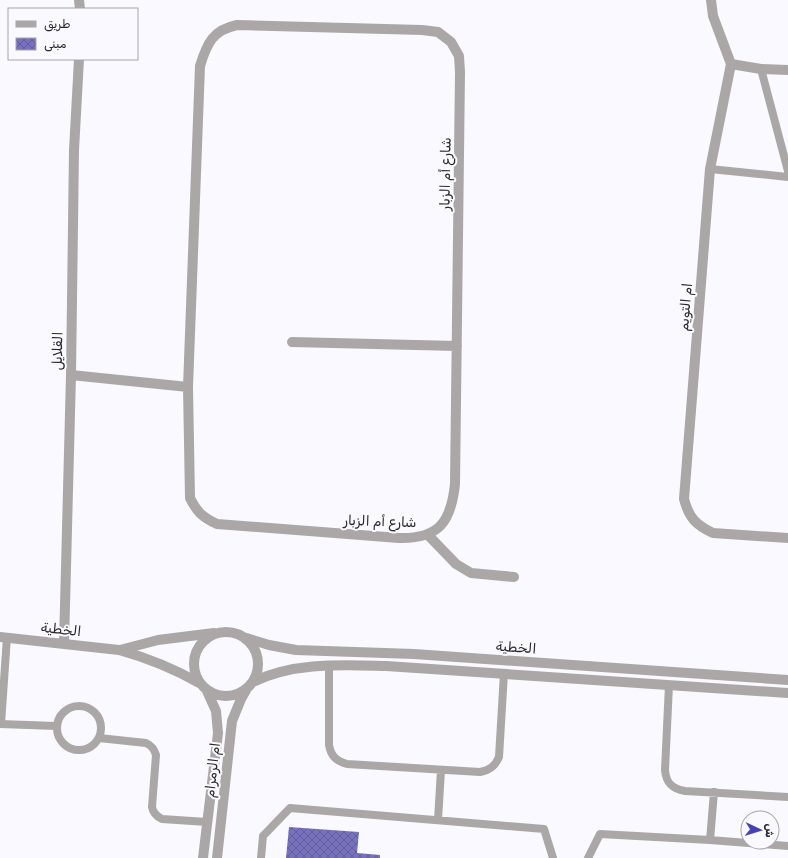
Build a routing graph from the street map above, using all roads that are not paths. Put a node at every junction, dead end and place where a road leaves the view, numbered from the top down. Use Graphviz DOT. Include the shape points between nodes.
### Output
graph roads {
  1 [pos="711,0"];
  2 [pos="79,60"];
  3 [pos="731,64"];
  4 [pos="761,69"];
  5 [pos="788,70"];
  6 [pos="710,169"];
  7 [pos="788,170"];
  8 [pos="788,177"];
  9 [pos="292,342"];
  10 [pos="457,346"];
  11 [pos="71,375"];
  12 [pos="188,387"];
  13 [pos="428,535"];
  14 [pos="788,538"];
  15 [pos="514,577"];
  16 [pos="218,633"];
  17 [pos="3,637"];
  18 [pos="243,637"];
  19 [pos="64,644"];
  20 [pos="119,650"];
  21 [pos="329,665"];
  22 [pos="504,673"];
  23 [pos="788,680"];
  24 [pos="669,685"];
  25 [pos="250,686"];
  26 [pos="204,688"];
  27 [pos="788,693"];
  28 [pos="1,724"];
  29 [pos="56,726"];
  30 [pos="99,738"];
  31 [pos="441,770"];
  32 [pos="714,792"];
  33 [pos="788,797"];
  34 [pos="438,820"];
  35 [pos="207,822"];
  36 [pos="710,840"];
  37 [pos="788,846"];
  38 [pos="203,858"];
  39 [pos="217,858"];
  40 [pos="261,858"];
  41 [pos="553,858"];
  42 [pos="588,858"];
  1 -- 3 [label="street" via="713,16"];
  2 -- 11 [label="street, القلايل" via="74,150"];
  3 -- 4 [label="street"];
  3 -- 6 [label="street, ام التويم"];
  4 -- 5 [label="street"];
  4 -- 7 [label="lane"];
  6 -- 8 [label="lane"];
  6 -- 14 [label="street, ام التويم" via="684,499 693,520 713,533"];
  9 -- 10 [label="street"];
  10 -- 12 [label="street, شارع أم الزبار" via="460,72 459,56 451,42 438,32 422,30 237,25 225,27 211,40 200,66"];
  10 -- 13 [label="street, شارع أم الزبار" via="453,500 449,514 440,527"];
  11 -- 12 [label="street"];
  11 -- 19 [label="street, القلايل"];
  12 -- 13 [label="street, شارع أم الزبار" via="190,498 205,518 217,524 399,538"];
  13 -- 15 [label="street" via="456,564 471,573"];
  16 -- 18 [label="street" via="235,633"];
  16 -- 20 [label="street, الخطية" via="158,640"];
  16 -- 26 [label="street" via="208,637 196,654 196,675"];
  17 -- 19 [label="street, الخطية"];
  17 -- 28 [label="lane"];
  18 -- 23 [label="street, الخطية" via="296,650 414,654"];
  18 -- 25 [label="street" via="255,649 258,658 257,670"];
  19 -- 20 [label="street, الخطية"];
  20 -- 26 [label="street, الخطية" via="170,668"];
  21 -- 22 [label="street, الخطية"];
  21 -- 25 [label="street, الخطية" via="286,670 263,677"];
  21 -- 31 [label="lane" via="329,745 336,760 347,764"];
  22 -- 24 [label="street, الخطية"];
  22 -- 31 [label="lane" via="496,763 486,771 480,772"];
  24 -- 27 [label="street, الخطية"];
  24 -- 32 [label="lane" via="665,777 668,783 678,790"];
  25 -- 26 [label="street" via="240,694 232,696 223,696"];
  25 -- 39 [label="street, ام الرمرام" via="241,699 232,721"];
  26 -- 35 [label="street, ام الرمرام" via="216,711 218,734"];
  28 -- 29 [label="lane"];
  29 -- 30 [label="lane" via="60,741 73,750 88,748"];
  29 -- 30 [label="lane" via="63,712 77,706 85,707 97,716 101,730"];
  30 -- 35 [label="lane" via="146,744 154,750 156,755 152,807 155,815 162,819"];
  31 -- 34 [label="lane"];
  32 -- 33 [label="lane"];
  32 -- 36 [label="lane"];
  34 -- 40 [label="lane" via="290,808 263,836"];
  34 -- 41 [label="lane" via="544,829"];
  35 -- 38 [label="street, ام الرمرام"];
  36 -- 37 [label="lane"];
  36 -- 42 [label="lane" via="600,834"];
}
